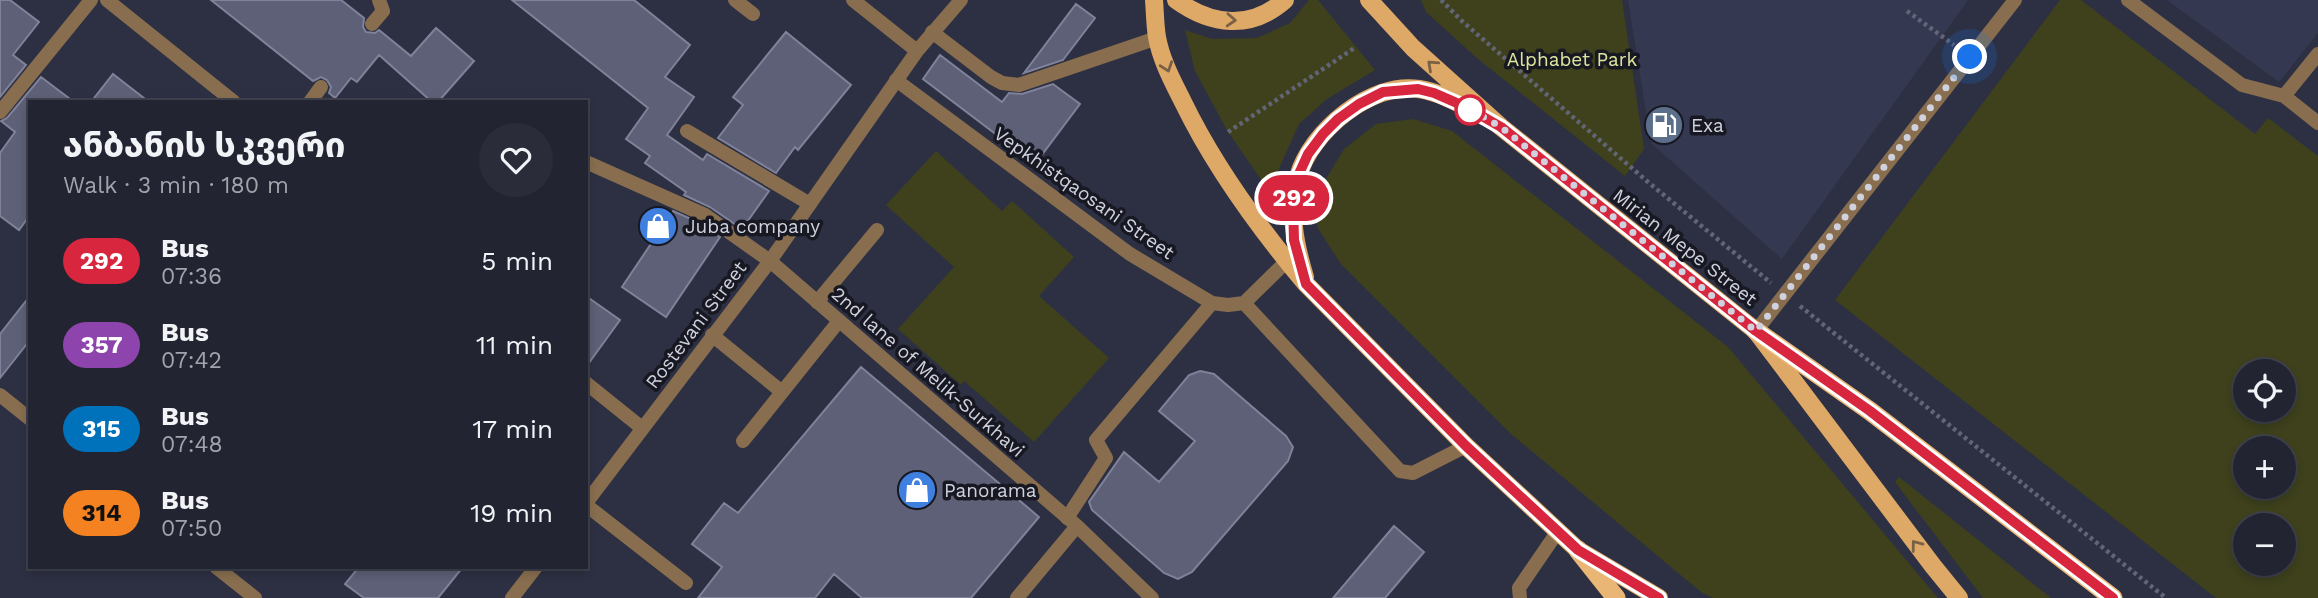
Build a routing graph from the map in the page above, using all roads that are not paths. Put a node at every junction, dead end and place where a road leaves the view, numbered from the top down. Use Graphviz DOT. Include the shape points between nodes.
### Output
graph roads {
  1 [pos="91,0"];
  2 [pos="107,0"];
  3 [pos="379,0"];
  4 [pos="735,0"];
  5 [pos="853,0"];
  6 [pos="961,0"];
  7 [pos="1154,0"];
  8 [pos="1176,0"];
  9 [pos="1285,0"];
  10 [pos="1369,0"];
  11 [pos="2015,0"];
  12 [pos="2128,0"];
  13 [pos="753,14"];
  14 [pos="372,24"];
  15 [pos="932,32"];
  16 [pos="1157,38"];
  17 [pos="917,51"];
  18 [pos="2318,54"];
  19 [pos="896,80"];
  20 [pos="321,87"];
  21 [pos="2284,96"];
  22 [pos="232,100"];
  23 [pos="311,100"];
  24 [pos="0,112"];
  25 [pos="2318,123"];
  26 [pos="1501,127"];
  27 [pos="687,131"];
  28 [pos="588,163"];
  29 [pos="810,204"];
  30 [pos="877,230"];
  31 [pos="769,261"];
  32 [pos="1287,261"];
  33 [pos="1306,284"];
  34 [pos="817,302"];
  35 [pos="1212,303"];
  36 [pos="1244,303"];
  37 [pos="839,321"];
  38 [pos="1756,331"];
  39 [pos="712,335"];
  40 [pos="588,385"];
  41 [pos="782,392"];
  42 [pos="0,395"];
  43 [pos="28,417"];
  44 [pos="642,428"];
  45 [pos="743,441"];
  46 [pos="1466,446"];
  47 [pos="588,501"];
  48 [pos="588,506"];
  49 [pos="1072,522"];
  50 [pos="1558,531"];
  51 [pos="1578,550"];
  52 [pos="218,569"];
  53 [pos="534,569"];
  54 [pos="686,583"];
  55 [pos="254,598"];
  56 [pos="512,598"];
  57 [pos="1017,598"];
  58 [pos="1153,598"];
  59 [pos="1520,598"];
  60 [pos="1616,598"];
  61 [pos="1659,598"];
  62 [pos="1959,598"];
  63 [pos="2113,598"];
  1 -- 24 [label="street"];
  2 -- 22 [label="street"];
  3 -- 14 [label="street" via="383,11"];
  4 -- 13 [label="street"];
  5 -- 17 [label="street"];
  6 -- 15 [label="street, Rostevani Street"];
  7 -- 16 [label="main road"];
  8 -- 9 [label="main road, one-way" via="1210,18 1234,22 1256,19"];
  26 -- 10 [label="main road, Mirian Mepe Street, one-way" via="1413,48"];
  11 -- 38 [label="street"];
  12 -- 21 [label="street" via="2242,85"];
  15 -- 16 [label="street" via="991,77 1019,85"];
  15 -- 17 [label="street, Rostevani Street"];
  16 -- 32 [label="main road, one-way" via="1170,78 1205,145"];
  17 -- 19 [label="street, Rostevani Street"];
  18 -- 21 [label="street"];
  19 -- 29 [label="street, Rostevani Street"];
  19 -- 35 [label="street, Vepkhistqaosani Street" via="1130,254"];
  20 -- 23 [label="street"];
  21 -- 25 [label="street"];
  26 -- 33 [label="main road" via="1466,107 1418,89 1383,92 1338,119 1308,154 1298,176 1294,240"];
  26 -- 38 [label="main road, Mirian Mepe Street"];
  27 -- 29 [label="street"];
  28 -- 31 [label="street, 2nd lane of Melik-Surkhavi" via="705,215"];
  29 -- 31 [label="street, Rostevani Street"];
  30 -- 34 [label="street"];
  31 -- 34 [label="street, 2nd lane of Melik-Surkhavi"];
  31 -- 39 [label="street, Rostevani Street"];
  32 -- 33 [label="main road"];
  32 -- 36 [label="street"];
  33 -- 46 [label="main road"];
  34 -- 37 [label="street, 2nd lane of Melik-Surkhavi"];
  35 -- 36 [label="street"];
  35 -- 49 [label="street" via="1096,440 1106,458"];
  36 -- 46 [label="street" via="1400,471 1413,473"];
  37 -- 41 [label="street"];
  37 -- 49 [label="street, 2nd lane of Melik-Surkhavi"];
  62 -- 38 [label="main road, Mirian Mepe Street, one-way"];
  38 -- 63 [label="highway" via="1870,411"];
  39 -- 41 [label="street"];
  39 -- 44 [label="street, Rostevani Street"];
  40 -- 44 [label="street"];
  41 -- 45 [label="street"];
  42 -- 43 [label="street"];
  44 -- 47 [label="street, Rostevani Street"];
  46 -- 50 [label="main road"];
  48 -- 54 [label="street"];
  49 -- 57 [label="street"];
  49 -- 58 [label="street, 2nd lane of Melik-Surkhavi"];
  50 -- 51 [label="main road"];
  50 -- 59 [label="street" via="1519,588"];
  51 -- 60 [label="highway"];
  51 -- 61 [label="main road"];
  52 -- 55 [label="street"];
  53 -- 56 [label="street"];
}
